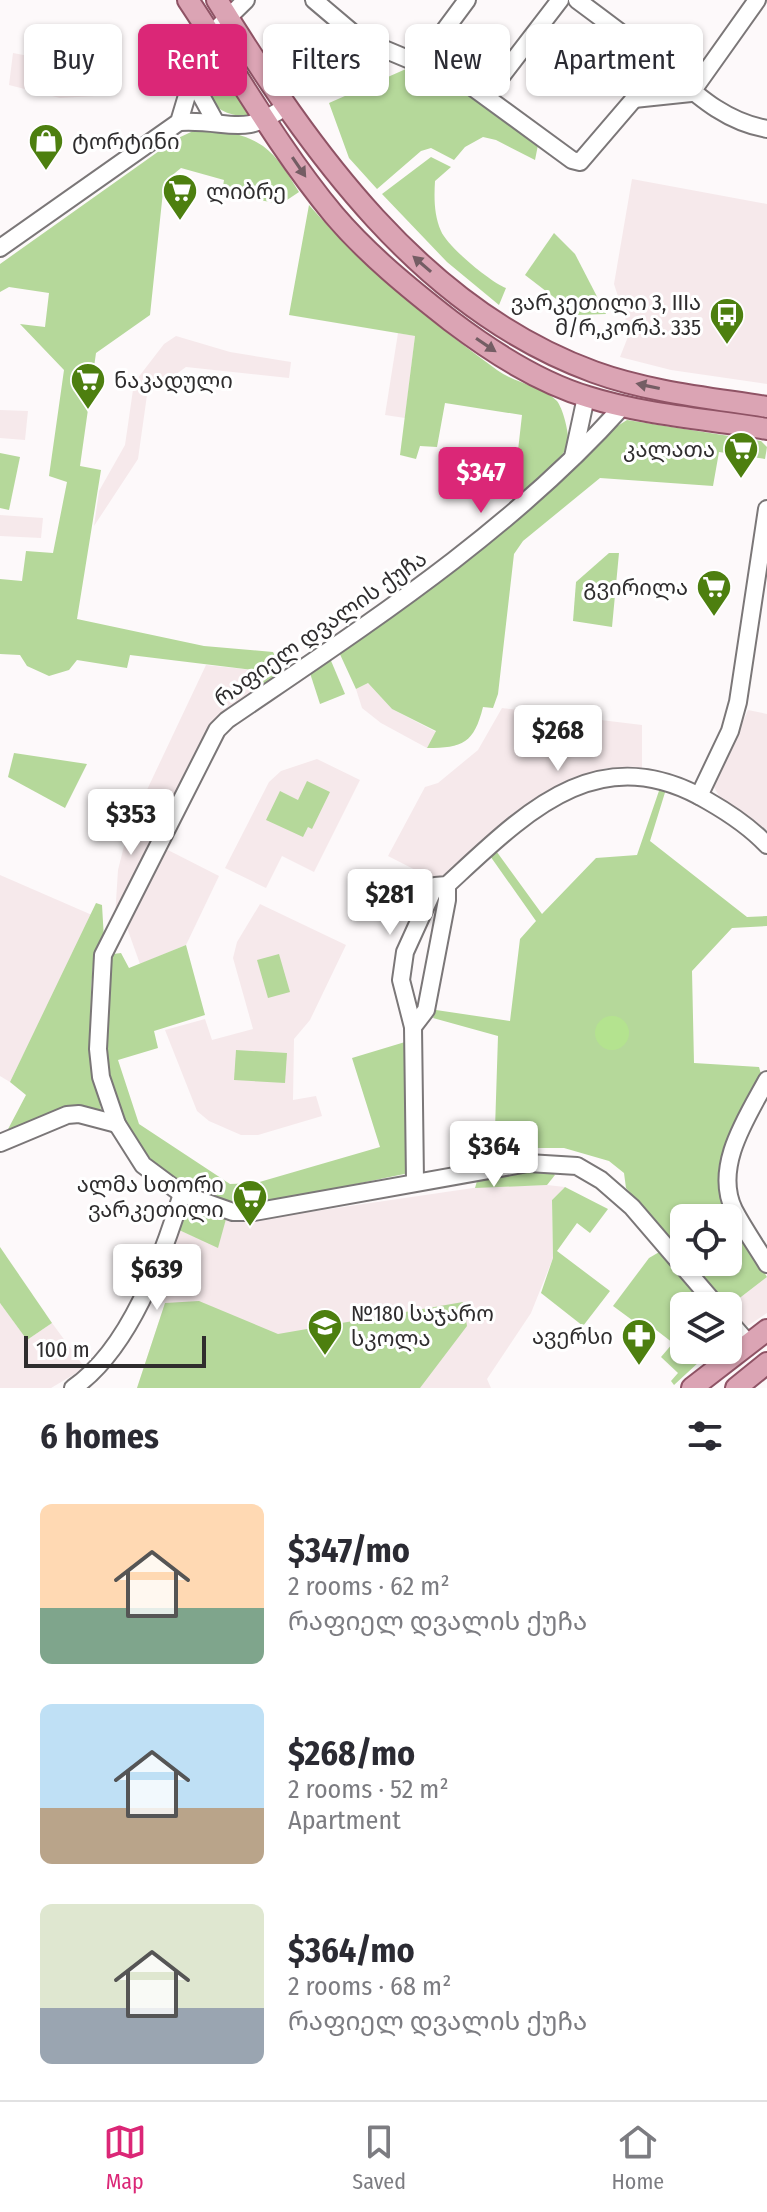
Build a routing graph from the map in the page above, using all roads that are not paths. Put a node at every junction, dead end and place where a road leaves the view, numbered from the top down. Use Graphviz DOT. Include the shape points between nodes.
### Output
graph roads {
  1 [pos="188,0"];
  2 [pos="246,0"];
  3 [pos="314,0"];
  4 [pos="467,0"];
  5 [pos="560,0"];
  6 [pos="577,0"];
  7 [pos="757,0"];
  8 [pos="222,8"];
  9 [pos="204,24"];
  10 [pos="449,24"];
  11 [pos="608,24"];
  12 [pos="405,58"];
  13 [pos="510,65"];
  14 [pos="703,76"];
  15 [pos="247,91"];
  16 [pos="188,96"];
  17 [pos="201,96"];
  18 [pos="488,96"];
  19 [pos="636,96"];
  20 [pos="662,96"];
  21 [pos="696,96"];
  22 [pos="634,99"];
  23 [pos="286,106"];
  24 [pos="215,121"];
  25 [pos="266,121"];
  26 [pos="179,122"];
  27 [pos="767,129"];
  28 [pos="0,248"];
  29 [pos="596,373"];
  30 [pos="586,397"];
  31 [pos="622,407"];
  32 [pos="767,407"];
  33 [pos="767,429"];
  34 [pos="573,458"];
  35 [pos="767,509"];
  36 [pos="699,796"];
  37 [pos="767,845"];
  38 [pos="447,885"];
  39 [pos="413,1027"];
  40 [pos="767,1080"];
  41 [pos="117,1124"];
  42 [pos="0,1143"];
  43 [pos="415,1181"];
  44 [pos="182,1194"];
  45 [pos="767,1264"];
  46 [pos="705,1292"];
  47 [pos="767,1330"];
  48 [pos="742,1336"];
  49 [pos="748,1343"];
  50 [pos="767,1363"];
  51 [pos="73,1388"];
  52 [pos="692,1388"];
  53 [pos="736,1388"];
  1 -- 9 [label="main road"];
  2 -- 8 [label="street"];
  3 -- 12 [label="street" via="360,39"];
  4 -- 10 [label="street"];
  5 -- 13 [label="street"];
  6 -- 11 [label="street"];
  7 -- 14 [label="street"];
  8 -- 23 [label="main road"];
  15 -- 25 [label="main road"];
  16 -- 26 [label="street"];
  17 -- 24 [label="street"];
  18 -- 22 [label="street" via="580,162"];
  19 -- 22 [label="street"];
  20 -- 22 [label="street"];
  21 -- 27 [label="street" via="740,124"];
  23 -- 25 [label="street"];
  29 -- 23 [label="main road, one-way" via="531,344 425,267 345,187"];
  24 -- 25 [label="street" via="245,128"];
  24 -- 26 [label="street"];
  25 -- 30 [label="main road, one-way" via="335,216 407,285 510,361"];
  26 -- 28 [label="street"];
  29 -- 30 [label="main road"];
  32 -- 29 [label="main road, one-way"];
  30 -- 31 [label="main road"];
  30 -- 34 [label="street"];
  31 -- 33 [label="main road"];
  31 -- 34 [label="street, რაფიელ დვალის ქუჩა"];
  34 -- 41 [label="street, რაფიელ დვალის ქუჩა" via="485,537 217,730 103,955 98,1049"];
  35 -- 36 [label="street" via="738,702"];
  36 -- 37 [label="street"];
  36 -- 38 [label="street" via="667,779 627,775 582,782 537,808"];
  38 -- 39 [label="street" via="426,1010"];
  38 -- 39 [label="street" via="435,886 427,898 402,967"];
  39 -- 43 [label="street"];
  40 -- 45 [label="street" via="739,1132 727,1175 732,1207"];
  41 -- 42 [label="street" via="67,1115"];
  41 -- 44 [label="street, რაფიელ დვალის ქუჩა" via="143,1165"];
  43 -- 44 [label="street, რაფიელ დვალის ქუჩა" via="254,1212 233,1212"];
  43 -- 46 [label="street, რაფიელ დვალის ქუჩა" via="528,1163 577,1166 632,1207"];
  44 -- 51 [label="street" via="156,1270 129,1322 91,1376"];
  47 -- 49 [label="main road"];
  48 -- 49 [label="street"];
  49 -- 52 [label="main road"];
  50 -- 53 [label="main road"];
}
